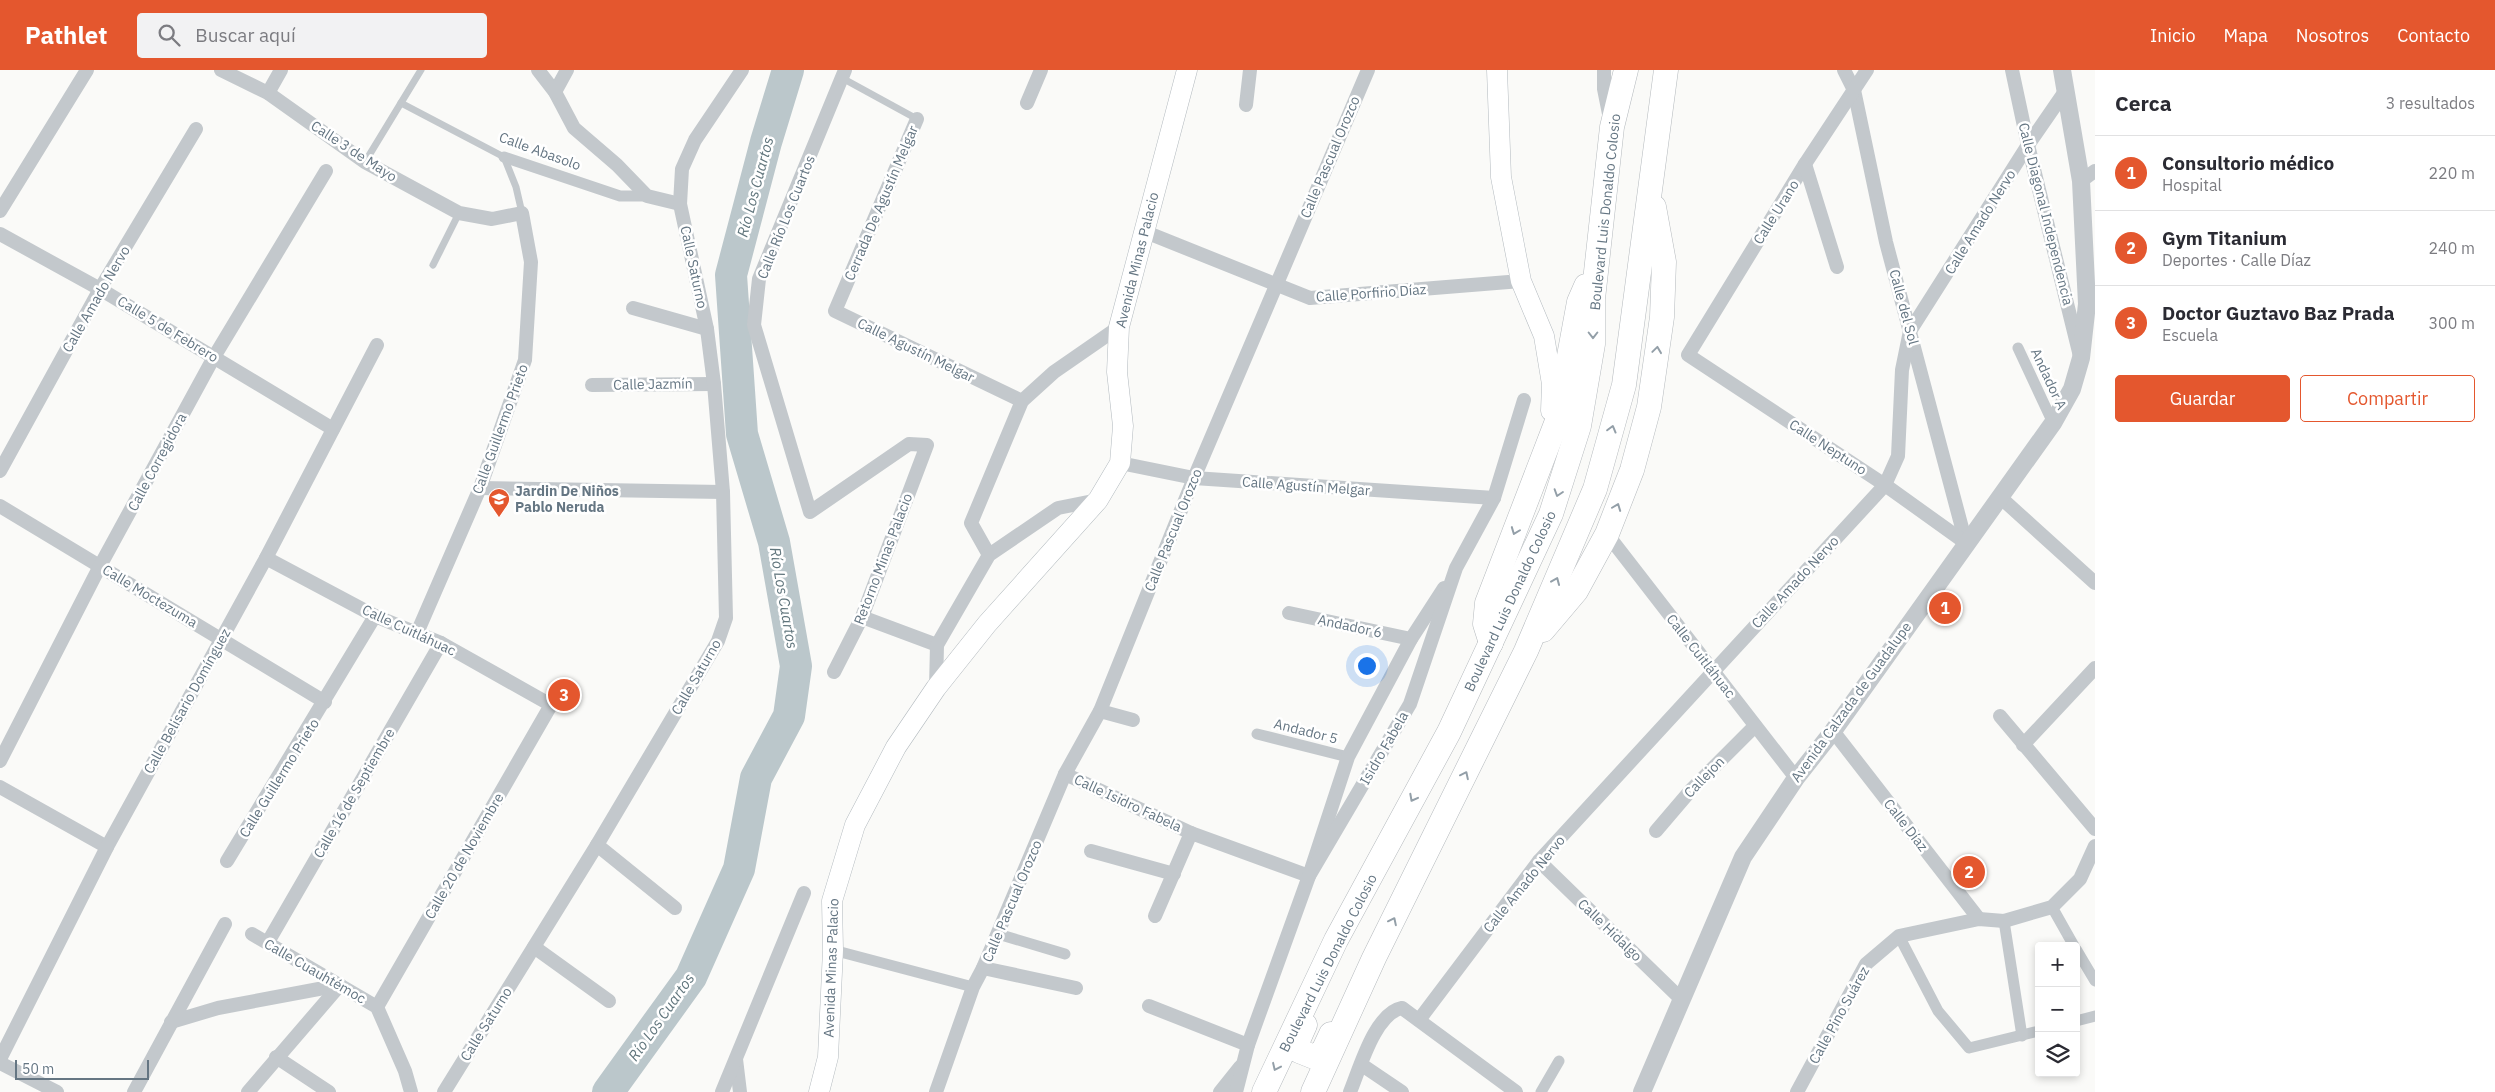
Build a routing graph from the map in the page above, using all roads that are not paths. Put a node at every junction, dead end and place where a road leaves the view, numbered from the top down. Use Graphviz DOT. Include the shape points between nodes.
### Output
graph roads {
  1 [pos="88,70"];
  2 [pos="221,70"];
  3 [pos="281,70"];
  4 [pos="421,70"];
  5 [pos="538,70"];
  6 [pos="567,70"];
  7 [pos="742,70"];
  8 [pos="1041,70"];
  9 [pos="1187,70"];
  10 [pos="1250,70"];
  11 [pos="1368,70"];
  12 [pos="1497,70"];
  13 [pos="1604,70"];
  14 [pos="1626,70"];
  15 [pos="1666,70"];
  16 [pos="1844,70"];
  17 [pos="1868,70"];
  18 [pos="2012,70"];
  19 [pos="2062,70"];
  20 [pos="843,74"];
  21 [pos="1854,90"];
  22 [pos="2066,90"];
  23 [pos="555,92"];
  24 [pos="268,93"];
  25 [pos="401,103"];
  26 [pos="1027,103"];
  27 [pos="1246,105"];
  28 [pos="917,119"];
  29 [pos="1612,127"];
  30 [pos="196,129"];
  31 [pos="2028,145"];
  32 [pos="504,156"];
  33 [pos="365,162"];
  34 [pos="1805,164"];
  35 [pos="326,171"];
  36 [pos="2088,176"];
  37 [pos="1650,190"];
  38 [pos="647,196"];
  39 [pos="680,204"];
  40 [pos="0,211"];
  41 [pos="459,213"];
  42 [pos="522,213"];
  43 [pos="1143,231"];
  44 [pos="0,234"];
  45 [pos="433,265"];
  46 [pos="1837,267"];
  47 [pos="1596,269"];
  48 [pos="1521,281"];
  49 [pos="1275,285"];
  50 [pos="100,289"];
  51 [pos="1579,302"];
  52 [pos="634,308"];
  53 [pos="836,311"];
  54 [pos="1120,327"];
  55 [pos="707,329"];
  56 [pos="1910,331"];
  57 [pos="1544,336"];
  58 [pos="377,345"];
  59 [pos="2018,348"];
  60 [pos="1688,355"];
  61 [pos="214,357"];
  62 [pos="2081,358"];
  63 [pos="714,384"];
  64 [pos="592,385"];
  65 [pos="1524,400"];
  66 [pos="1022,401"];
  67 [pos="2053,423"];
  68 [pos="333,428"];
  69 [pos="1550,433"];
  70 [pos="927,445"];
  71 [pos="1120,463"];
  72 [pos="0,471"];
  73 [pos="1194,478"];
  74 [pos="1885,485"];
  75 [pos="480,488"];
  76 [pos="723,492"];
  77 [pos="2000,497"];
  78 [pos="1494,498"];
  79 [pos="1098,500"];
  80 [pos="0,506"];
  81 [pos="1606,534"];
  82 [pos="1966,543"];
  83 [pos="989,556"];
  84 [pos="266,558"];
  85 [pos="100,566"];
  86 [pos="1456,568"];
  87 [pos="2095,583"];
  88 [pos="1289,613"];
  89 [pos="375,616"];
  90 [pos="862,616"];
  91 [pos="417,633"];
  92 [pos="221,639"];
  93 [pos="1412,639"];
  94 [pos="441,643"];
  95 [pos="1491,643"];
  96 [pos="937,645"];
  97 [pos="1526,651"];
  98 [pos="2095,668"];
  99 [pos="1712,671"];
  100 [pos="834,672"];
  101 [pos="936,688"];
  102 [pos="326,702"];
  103 [pos="551,705"];
  104 [pos="1100,711"];
  105 [pos="2000,716"];
  106 [pos="1133,720"];
  107 [pos="1755,726"];
  108 [pos="1833,731"];
  109 [pos="1257,734"];
  110 [pos="2022,745"];
  111 [pos="1348,757"];
  112 [pos="0,761"];
  113 [pos="1066,774"];
  114 [pos="1796,778"];
  115 [pos="0,787"];
  116 [pos="2095,829"];
  117 [pos="1656,831"];
  118 [pos="1191,833"];
  119 [pos="597,845"];
  120 [pos="2095,846"];
  121 [pos="107,847"];
  122 [pos="1091,851"];
  123 [pos="227,861"];
  124 [pos="1540,861"];
  125 [pos="1174,874"];
  126 [pos="1309,876"];
  127 [pos="804,893"];
  128 [pos="2052,907"];
  129 [pos="675,908"];
  130 [pos="1155,916"];
  131 [pos="1979,919"];
  132 [pos="2004,921"];
  133 [pos="225,924"];
  134 [pos="252,934"];
  135 [pos="998,934"];
  136 [pos="1899,936"];
  137 [pos="1336,940"];
  138 [pos="268,942"];
  139 [pos="2072,942"];
  140 [pos="534,947"];
  141 [pos="833,950"];
  142 [pos="1065,954"];
  143 [pos="2080,956"];
  144 [pos="1374,958"];
  145 [pos="983,968"];
  146 [pos="2095,981"];
  147 [pos="340,986"];
  148 [pos="973,987"];
  149 [pos="1076,988"];
  150 [pos="1681,999"];
  151 [pos="609,1001"];
  152 [pos="1149,1006"];
  153 [pos="376,1007"];
  154 [pos="2095,1016"];
  155 [pos="1419,1020"];
  156 [pos="2080,1020"];
  157 [pos="171,1022"];
  158 [pos="2036,1032"];
  159 [pos="2022,1036"];
  160 [pos="1248,1045"];
  161 [pos="276,1057"];
  162 [pos="0,1059"];
  163 [pos="736,1059"];
  164 [pos="1559,1061"];
  165 [pos="0,1063"];
  166 [pos="1242,1064"];
  167 [pos="1362,1066"];
  168 [pos="446,1091"];
  169 [pos="57,1092"];
  170 [pos="134,1092"];
  171 [pos="248,1092"];
  172 [pos="329,1092"];
  173 [pos="411,1092"];
  174 [pos="722,1092"];
  175 [pos="740,1092"];
  176 [pos="819,1092"];
  177 [pos="936,1092"];
  178 [pos="1220,1092"];
  179 [pos="1236,1092"];
  180 [pos="1264,1092"];
  181 [pos="1313,1092"];
  182 [pos="1350,1092"];
  183 [pos="1402,1092"];
  184 [pos="1516,1092"];
  185 [pos="1541,1092"];
  186 [pos="1642,1092"];
  187 [pos="1797,1092"];
  1 -- 40 [label="street"];
  2 -- 24 [label="street, Calle 3 de Mayo"];
  3 -- 24 [label="street"];
  4 -- 25 [label="lane"];
  5 -- 23 [label="street"];
  6 -- 23 [label="street"];
  7 -- 39 [label="street" via="695,140 682,169"];
  8 -- 26 [label="street"];
  9 -- 43 [label="main road, Avenida Minas Palacio"];
  10 -- 27 [label="street"];
  11 -- 49 [label="street, Calle Pascual Orozco"];
  12 -- 48 [label="main road" via="1501,177"];
  13 -- 29 [label="street" via="1604,89"];
  14 -- 29 [label="highway, Boulevard Luis Donaldo Colosio"];
  15 -- 37 [label="highway"];
  16 -- 21 [label="street, Calle del Sol"];
  17 -- 21 [label="street, Calle Urano"];
  18 -- 31 [label="street, Calle Diagonal Independencia"];
  19 -- 22 [label="street, Avenida Calzada de Guadalupe"];
  20 -- 28 [label="lane, Cerrada De Agustín Melgar"];
  20 -- 70 [label="street, Calle Río Los Cuartos" via="759,279 754,325 810,512 909,444"];
  21 -- 34 [label="street, Calle Urano"];
  21 -- 56 [label="street, Calle del Sol" via="1886,242"];
  22 -- 31 [label="street, Calle Amado Nervo"];
  22 -- 36 [label="street, Avenida Calzada de Guadalupe"];
  23 -- 38 [label="street" via="574,128 618,165"];
  24 -- 33 [label="street, Calle 3 de Mayo"];
  25 -- 32 [label="lane, Calle Abasolo"];
  25 -- 33 [label="lane"];
  28 -- 53 [label="street, Cerrada De Agustín Melgar"];
  29 -- 47 [label="highway, Boulevard Luis Donaldo Colosio"];
  30 -- 50 [label="street, Calle Amado Nervo"];
  31 -- 56 [label="street, Calle Amado Nervo"];
  31 -- 62 [label="street, Calle Diagonal Independencia"];
  32 -- 38 [label="street, Calle Abasolo" via="620,196"];
  32 -- 42 [label="lane, Calle Guillermo Prieto"];
  33 -- 41 [label="street, Calle 3 de Mayo"];
  34 -- 46 [label="street"];
  34 -- 60 [label="street, Calle Urano"];
  35 -- 61 [label="street, Calle Corregidora"];
  36 -- 62 [label="street, Avenida Calzada de Guadalupe" via="2087,304"];
  81 -- 37 [label="highway, one-way" via="1632,470 1649,407 1662,317 1664,262"];
  97 -- 37 [label="highway, one-way" via="1595,489 1624,385"];
  38 -- 39 [label="street"];
  39 -- 55 [label="street, Calle Saturno"];
  41 -- 42 [label="street, Calle 3 de Mayo" via="492,219"];
  41 -- 45 [label="lane"];
  42 -- 75 [label="street, Calle Guillermo Prieto" via="531,262 525,360"];
  43 -- 49 [label="street, Calle Porfirio Díaz"];
  43 -- 54 [label="main road, Avenida Minas Palacio"];
  44 -- 50 [label="street, Calle 5 de Febrero"];
  47 -- 51 [label="highway"];
  47 -- 95 [label="highway, Boulevard Luis Donaldo Colosio, one-way" via="1593,344 1579,426 1552,514"];
  48 -- 49 [label="street, Calle Porfirio Díaz" via="1310,298"];
  48 -- 57 [label="main road"];
  49 -- 73 [label="street, Calle Pascual Orozco"];
  50 -- 61 [label="street, Calle 5 de Febrero"];
  50 -- 72 [label="street, Calle Amado Nervo"];
  51 -- 57 [label="main road" via="1562,328"];
  51 -- 69 [label="highway" via="1556,421"];
  52 -- 55 [label="street"];
  53 -- 66 [label="street, Calle Agustín Melgar"];
  54 -- 66 [label="street" via="1054,372"];
  54 -- 71 [label="main road, Avenida Minas Palacio" via="1117,372 1122,426"];
  55 -- 63 [label="street, Calle Saturno"];
  56 -- 74 [label="street, Calle Amado Nervo" via="1902,370 1898,456"];
  56 -- 82 [label="street, Calle del Sol"];
  57 -- 69 [label="main road" via="1552,384"];
  58 -- 68 [label="street, Calle Belisario Domínguez"];
  59 -- 67 [label="street, Andador A"];
  60 -- 74 [label="street, Calle Neptuno"];
  61 -- 68 [label="street, Calle 5 de Febrero"];
  61 -- 85 [label="street, Calle Corregidora"];
  62 -- 67 [label="street, Avenida Calzada de Guadalupe" via="2072,389"];
  63 -- 64 [label="street, Calle Jazmín"];
  63 -- 76 [label="street, Calle Saturno"];
  65 -- 78 [label="street, Isidro Fabela"];
  66 -- 83 [label="street" via="971,523"];
  67 -- 77 [label="street, Avenida Calzada de Guadalupe"];
  68 -- 84 [label="street, Calle Belisario Domínguez"];
  69 -- 95 [label="highway, one-way" via="1487,603 1485,624"];
  70 -- 90 [label="street, Retorno Minas Palacio"];
  71 -- 73 [label="street, Calle Agustín Melgar"];
  71 -- 79 [label="main road, Avenida Minas Palacio"];
  73 -- 78 [label="street, Calle Agustín Melgar"];
  73 -- 104 [label="street, Calle Pascual Orozco"];
  74 -- 82 [label="street, Calle Neptuno"];
  74 -- 99 [label="street, Calle Amado Nervo"];
  75 -- 76 [label="street"];
  75 -- 91 [label="street, Calle Guillermo Prieto"];
  76 -- 119 [label="street, Calle Saturno" via="726,618 718,641"];
  77 -- 82 [label="street, Avenida Calzada de Guadalupe"];
  77 -- 87 [label="street"];
  78 -- 86 [label="street, Isidro Fabela"];
  79 -- 83 [label="street" via="1058,508"];
  79 -- 101 [label="main road, Avenida Minas Palacio" via="987,624"];
  80 -- 85 [label="street, Calle Moctezuma"];
  81 -- 97 [label="highway" via="1576,591"];
  81 -- 99 [label="street, Calle Cuitláhuac"];
  82 -- 108 [label="street, Avenida Calzada de Guadalupe"];
  83 -- 96 [label="street"];
  84 -- 89 [label="street, Calle Cuitláhuac"];
  84 -- 92 [label="street, Calle Belisario Domínguez"];
  85 -- 92 [label="street, Calle Moctezuma"];
  85 -- 112 [label="street, Calle Corregidora"];
  86 -- 93 [label="street"];
  86 -- 126 [label="street, Isidro Fabela" via="1410,704"];
  88 -- 93 [label="street, Andador 6"];
  89 -- 91 [label="street, Calle Cuitláhuac"];
  89 -- 102 [label="street, Calle Guillermo Prieto"];
  90 -- 96 [label="street"];
  90 -- 100 [label="street, Retorno Minas Palacio"];
  91 -- 94 [label="street, Calle Cuitláhuac"];
  92 -- 102 [label="street, Calle Moctezuma"];
  92 -- 121 [label="street, Calle Belisario Domínguez"];
  93 -- 111 [label="street"];
  94 -- 103 [label="street, Calle Cuitláhuac"];
  94 -- 138 [label="street, Calle 16 de Septiembre"];
  95 -- 137 [label="highway, Boulevard Luis Donaldo Colosio, one-way" via="1449,732"];
  96 -- 101 [label="street"];
  144 -- 97 [label="highway, one-way"];
  98 -- 110 [label="street"];
  99 -- 107 [label="street, Calle Cuitláhuac"];
  99 -- 124 [label="street, Calle Amado Nervo"];
  101 -- 141 [label="main road, Avenida Minas Palacio" via="896,747 855,825 832,901"];
  102 -- 123 [label="street, Calle Guillermo Prieto"];
  103 -- 153 [label="street, Calle 20 de Noviembre"];
  104 -- 106 [label="street"];
  104 -- 113 [label="street, Calle Pascual Orozco"];
  105 -- 110 [label="street"];
  107 -- 114 [label="street, Calle Cuitláhuac"];
  107 -- 117 [label="street, Callejon" via="1690,790"];
  108 -- 114 [label="street, Avenida Calzada de Guadalupe"];
  108 -- 131 [label="street, Calle Díaz"];
  109 -- 111 [label="street, Andador 5"];
  110 -- 116 [label="street"];
  111 -- 126 [label="street"];
  113 -- 118 [label="street, Calle Isidro Fabela"];
  113 -- 135 [label="street, Calle Pascual Orozco"];
  114 -- 150 [label="street, Avenida Calzada de Guadalupe" via="1743,856"];
  115 -- 121 [label="street"];
  118 -- 125 [label="street, Calle Isidro Fabela"];
  118 -- 126 [label="street, Calle Isidro Fabela"];
  119 -- 129 [label="street"];
  119 -- 140 [label="street, Calle Saturno"];
  120 -- 128 [label="street, Calle Pino Suárez" via="2080,879"];
  121 -- 162 [label="street, Calle Belisario Domínguez"];
  122 -- 125 [label="street"];
  124 -- 150 [label="street, Calle Hidalgo"];
  124 -- 155 [label="street, Calle Amado Nervo"];
  125 -- 130 [label="street, Calle Isidro Fabela"];
  126 -- 160 [label="street, Isidro Fabela"];
  127 -- 163 [label="street"];
  128 -- 132 [label="street, Calle Pino Suárez"];
  128 -- 139 [label="street"];
  131 -- 132 [label="street, Calle Pino Suárez"];
  131 -- 136 [label="street, Calle Pino Suárez"];
  132 -- 159 [label="street"];
  133 -- 157 [label="street"];
  134 -- 138 [label="street, Calle Cuauhtémoc"];
  135 -- 142 [label="street"];
  135 -- 145 [label="street, Calle Pascual Orozco"];
  136 -- 159 [label="street" via="1938,1011 1968,1048"];
  136 -- 187 [label="street, Calle Pino Suárez" via="1866,964"];
  137 -- 144 [label="highway" via="1338,952 1296,1042 1299,1051 1314,1057 1323,1051 1362,969"];
  137 -- 180 [label="highway, Boulevard Luis Donaldo Colosio, one-way"];
  138 -- 147 [label="street, Calle Cuauhtémoc"];
  140 -- 151 [label="street"];
  140 -- 168 [label="street, Calle Saturno"];
  141 -- 148 [label="street"];
  141 -- 176 [label="main road, Avenida Minas Palacio" via="828,1057"];
  143 -- 146 [label="street"];
  144 -- 181 [label="highway"];
  145 -- 148 [label="street, Calle Pascual Orozco"];
  145 -- 149 [label="street"];
  147 -- 153 [label="street, Calle Cuauhtémoc"];
  147 -- 157 [label="street" via="218,1008"];
  147 -- 161 [label="street"];
  148 -- 177 [label="street, Calle Pascual Orozco"];
  150 -- 186 [label="street, Avenida Calzada de Guadalupe"];
  152 -- 160 [label="street"];
  153 -- 173 [label="street, Calle Cuauhtémoc"];
  154 -- 156 [label="street"];
  155 -- 167 [label="street" via="1402,1008 1393,1010 1376,1030"];
  155 -- 184 [label="street"];
  157 -- 170 [label="street"];
  158 -- 159 [label="street"];
  160 -- 166 [label="street, Isidro Fabela"];
  161 -- 171 [label="street"];
  161 -- 172 [label="street"];
  163 -- 174 [label="street"];
  163 -- 175 [label="street"];
  164 -- 185 [label="street"];
  165 -- 169 [label="street"];
  166 -- 178 [label="street"];
  166 -- 179 [label="street, Isidro Fabela"];
  167 -- 182 [label="street"];
  167 -- 183 [label="street"];
}
